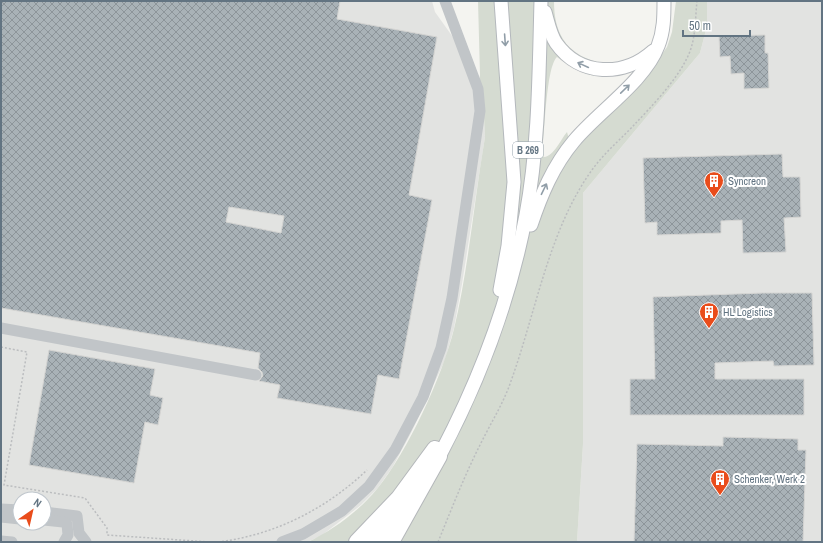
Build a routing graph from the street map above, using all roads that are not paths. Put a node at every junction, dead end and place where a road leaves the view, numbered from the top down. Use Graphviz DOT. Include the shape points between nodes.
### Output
graph roads {
  1 [pos="445,1"];
  2 [pos="501,1"];
  3 [pos="536,1"];
  4 [pos="541,1"];
  5 [pos="544,1"];
  6 [pos="664,1"];
  7 [pos="658,48"];
  8 [pos="501,301"];
  9 [pos="1,328"];
  10 [pos="256,375"];
  11 [pos="438,451"];
  12 [pos="1,509"];
  13 [pos="12,510"];
  14 [pos="52,513"];
  15 [pos="1,517"];
  16 [pos="12,518"];
  17 [pos="52,520"];
  18 [pos="1,541"];
  19 [pos="12,542"];
  20 [pos="64,542"];
  21 [pos="86,542"];
  22 [pos="282,542"];
  23 [pos="357,542"];
  24 [pos="367,542"];
  25 [pos="376,542"];
  26 [pos="391,542"];
  1 -- 22 [label="street" via="478,89 480,111 452,298 441,348 423,397 395,450 377,475 342,511 303,534"];
  2 -- 8 [label="main road, one-way" via="514,182"];
  3 -- 8 [label="main road, B 269 / B 269" via="533,98 525,176"];
  4 -- 8 [label="main road" via="538,98 531,178 522,235"];
  7 -- 5 [label="main road, one-way" via="640,61 620,68 596,70 585,67 564,53 556,42 549,29"];
  6 -- 7 [label="main road" via="664,23"];
  8 -- 7 [label="main road, one-way" via="553,172 573,142 639,76"];
  8 -- 11 [label="main road, B 269 / B 269"];
  9 -- 10 [label="street"];
  11 -- 23 [label="highway" via="399,498"];
  11 -- 24 [label="highway"];
  11 -- 25 [label="highway" via="408,504"];
  11 -- 26 [label="highway"];
  12 -- 13 [label="street"];
  14 -- 21 [label="street" via="77,516 79,533"];
  15 -- 16 [label="street"];
  17 -- 20 [label="street" via="67,524 68,535"];
  18 -- 19 [label="street"];
}
